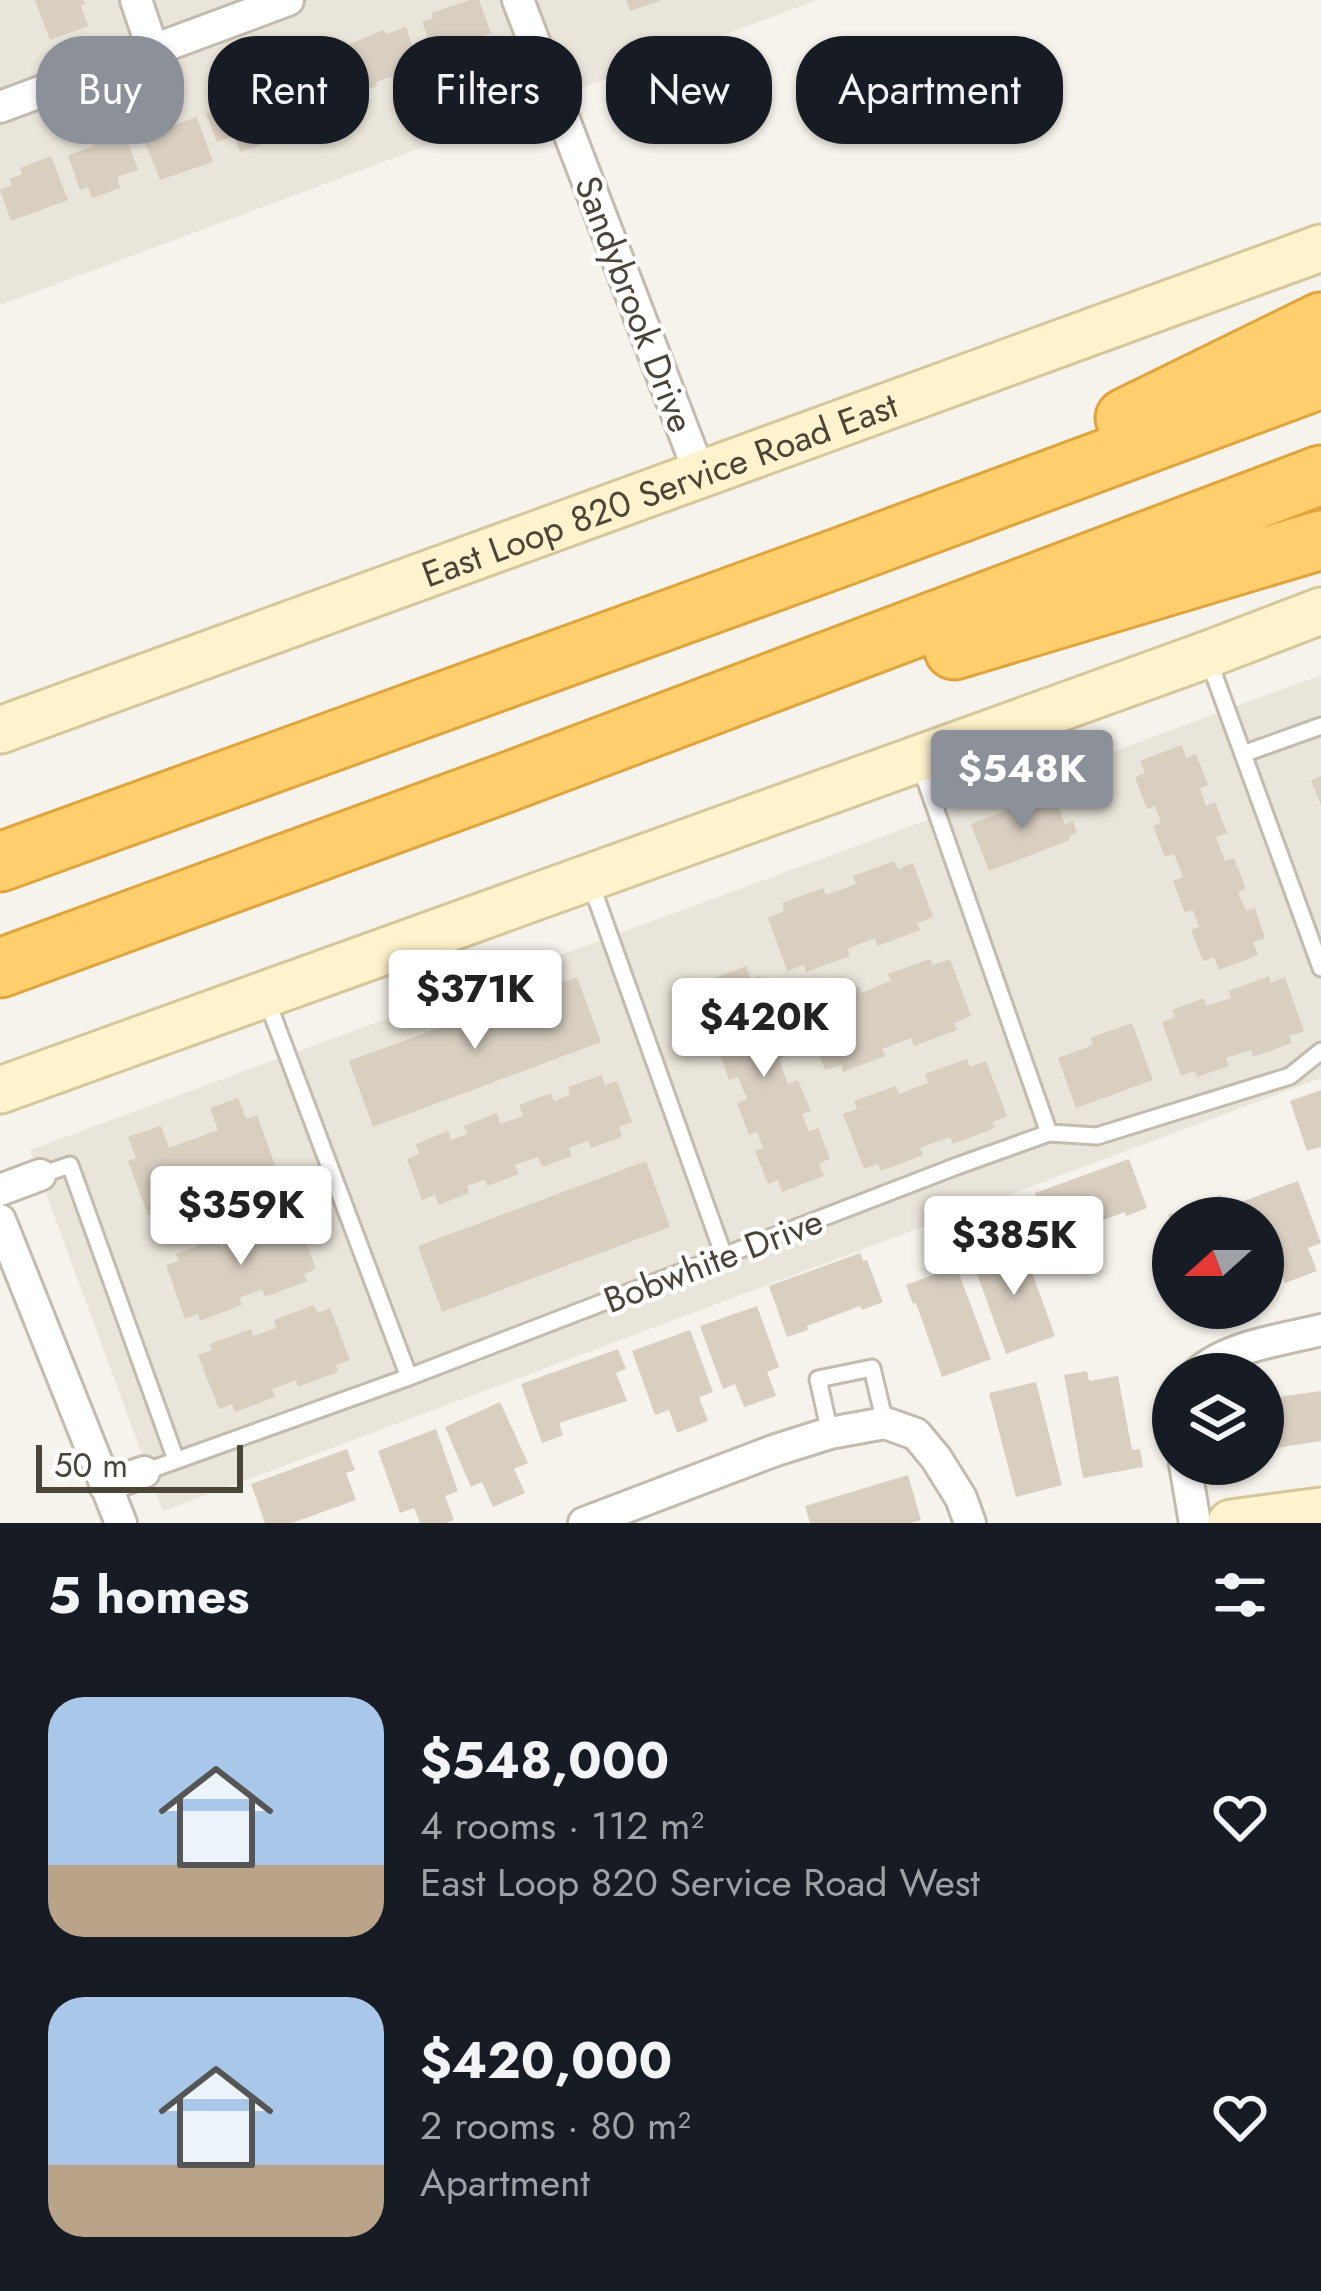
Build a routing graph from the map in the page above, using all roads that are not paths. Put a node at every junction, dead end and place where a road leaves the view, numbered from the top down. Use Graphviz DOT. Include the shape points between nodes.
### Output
graph roads {
  1 [pos="136,0"];
  2 [pos="288,0"];
  3 [pos="518,0"];
  4 [pos="148,36"];
  5 [pos="184,39"];
  6 [pos="36,94"];
  7 [pos="0,107"];
  8 [pos="1321,248"];
  9 [pos="1321,322"];
  10 [pos="1321,379"];
  11 [pos="700,474"];
  12 [pos="1321,475"];
  13 [pos="1321,540"];
  14 [pos="842,557"];
  15 [pos="1321,611"];
  16 [pos="1206,655"];
  17 [pos="1321,726"];
  18 [pos="0,730"];
  19 [pos="1243,754"];
  20 [pos="918,759"];
  21 [pos="513,781"];
  22 [pos="164,803"];
  23 [pos="0,833"];
  24 [pos="0,862"];
  25 [pos="588,876"];
  26 [pos="0,968"];
  27 [pos="1321,968"];
  28 [pos="265,993"];
  29 [pos="1321,1051"];
  30 [pos="0,1090"];
  31 [pos="1049,1133"];
  32 [pos="40,1175"];
  33 [pos="0,1190"];
  34 [pos="0,1220"];
  35 [pos="724,1256"];
  36 [pos="1321,1330"];
  37 [pos="1236,1353"];
  38 [pos="409,1377"];
  39 [pos="885,1424"];
  40 [pos="830,1433"];
  41 [pos="176,1460"];
  42 [pos="144,1472"];
  43 [pos="1189,1485"];
  44 [pos="104,1486"];
  45 [pos="1321,1511"];
  46 [pos="121,1523"];
  47 [pos="584,1523"];
  48 [pos="970,1523"];
  49 [pos="1195,1523"];
  50 [pos="1231,1523"];
  1 -- 4 [label="street"];
  2 -- 5 [label="street"];
  3 -- 11 [label="street, Sandybrook Drive"];
  6 -- 7 [label="street"];
  8 -- 11 [label="main road, East Loop 820 Service Road East"];
  9 -- 14 [label="highway"];
  10 -- 14 [label="highway"];
  11 -- 18 [label="main road, East Loop 820 Service Road East"];
  12 -- 21 [label="highway"];
  13 -- 21 [label="highway"];
  14 -- 22 [label="highway"];
  15 -- 16 [label="main road"];
  16 -- 19 [label="lane"];
  16 -- 20 [label="main road"];
  17 -- 19 [label="lane"];
  19 -- 27 [label="lane"];
  20 -- 25 [label="main road"];
  20 -- 31 [label="lane"];
  21 -- 26 [label="highway"];
  22 -- 23 [label="highway" via="76,806"];
  22 -- 24 [label="highway"];
  25 -- 28 [label="main road"];
  25 -- 35 [label="lane"];
  28 -- 30 [label="main road"];
  28 -- 38 [label="lane"];
  29 -- 31 [label="lane, Bobwhite Drive" via="1290,1076 1097,1136"];
  31 -- 35 [label="lane, Bobwhite Drive"];
  32 -- 33 [label="street"];
  32 -- 41 [label="lane" via="70,1165"];
  34 -- 44 [label="street"];
  35 -- 38 [label="lane, Bobwhite Drive"];
  36 -- 37 [label="street"];
  38 -- 41 [label="lane, Bobwhite Drive"];
  39 -- 40 [label="street"];
  39 -- 40 [label="lane" via="872,1368 818,1379"];
  39 -- 48 [label="street" via="916,1434"];
  40 -- 47 [label="street"];
  41 -- 42 [label="lane, Bobwhite Drive"];
  42 -- 44 [label="street, Bobwhite Drive"];
  43 -- 49 [label="street"];
  44 -- 46 [label="street"];
  45 -- 50 [label="main road"];
}
